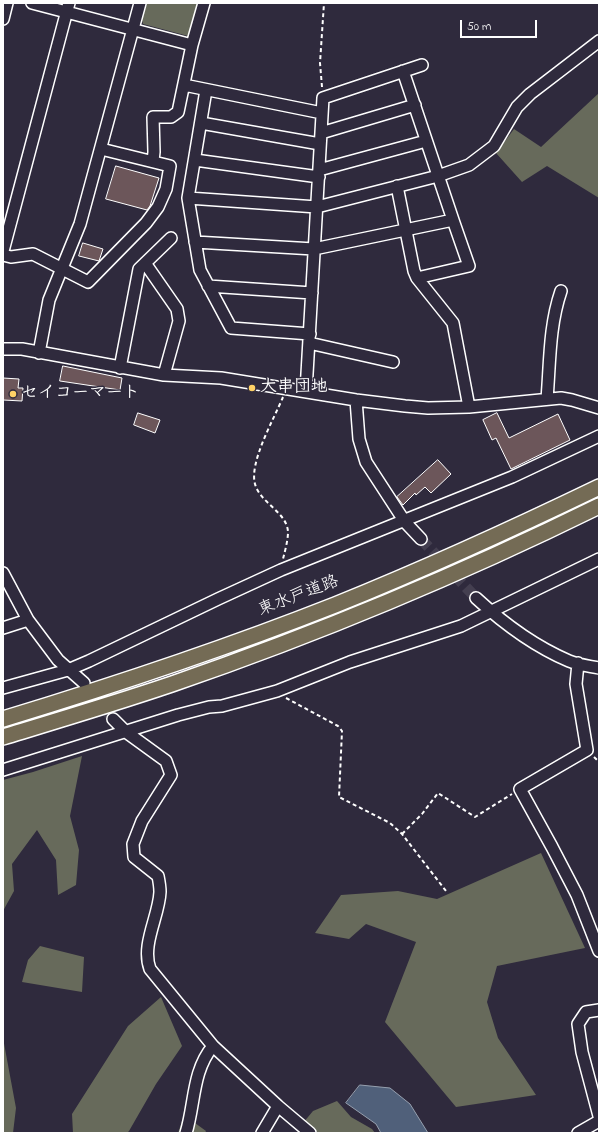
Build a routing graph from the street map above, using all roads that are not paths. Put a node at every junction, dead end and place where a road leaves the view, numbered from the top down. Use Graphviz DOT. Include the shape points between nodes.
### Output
graph roads {
  1 [pos="7,3"];
  2 [pos="32,3"];
  3 [pos="140,3"];
  4 [pos="204,3"];
  5 [pos="68,8"];
  6 [pos="3,19"];
  7 [pos="133,30"];
  8 [pos="599,41"];
  9 [pos="192,45"];
  10 [pos="422,65"];
  11 [pos="403,71"];
  12 [pos="184,85"];
  13 [pos="206,90"];
  14 [pos="414,106"];
  15 [pos="322,113"];
  16 [pos="201,123"];
  17 [pos="321,139"];
  18 [pos="426,140"];
  19 [pos="101,149"];
  20 [pos="195,160"];
  21 [pos="152,161"];
  22 [pos="319,173"];
  23 [pos="438,176"];
  24 [pos="397,186"];
  25 [pos="188,198"];
  26 [pos="317,207"];
  27 [pos="453,220"];
  28 [pos="406,230"];
  29 [pos="171,238"];
  30 [pos="195,242"];
  31 [pos="314,250"];
  32 [pos="3,251"];
  33 [pos="3,255"];
  34 [pos="145,263"];
  35 [pos="62,268"];
  36 [pos="417,278"];
  37 [pos="208,286"];
  38 [pos="560,291"];
  39 [pos="312,293"];
  40 [pos="309,339"];
  41 [pos="3,349"];
  42 [pos="39,353"];
  43 [pos="393,362"];
  44 [pos="120,368"];
  45 [pos="164,375"];
  46 [pos="306,391"];
  47 [pos="547,399"];
  48 [pos="356,400"];
  49 [pos="469,407"];
  50 [pos="599,408"];
  51 [pos="599,436"];
  52 [pos="599,487"];
  53 [pos="599,506"];
  54 [pos="405,522"];
  55 [pos="421,539"];
  56 [pos="599,559"];
  57 [pos="3,573"];
  58 [pos="476,598"];
  59 [pos="491,612"];
  60 [pos="28,620"];
  61 [pos="3,628"];
  62 [pos="578,663"];
  63 [pos="599,668"];
  64 [pos="68,670"];
  65 [pos="84,683"];
  66 [pos="3,688"];
  67 [pos="3,719"];
  68 [pos="113,719"];
  69 [pos="126,732"];
  70 [pos="3,737"];
  71 [pos="3,770"];
  72 [pos="599,951"];
  73 [pos="599,1010"];
  74 [pos="213,1046"];
  75 [pos="278,1106"];
  76 [pos="599,1116"];
  77 [pos="599,1121"];
  78 [pos="186,1133"];
  79 [pos="262,1133"];
  80 [pos="310,1133"];
  81 [pos="578,1133"];
  1 -- 6 [label="street"];
  2 -- 5 [label="street"];
  3 -- 7 [label="street"];
  4 -- 9 [label="street"];
  5 -- 7 [label="street"];
  5 -- 32 [label="street"];
  7 -- 9 [label="street"];
  7 -- 19 [label="street"];
  8 -- 23 [label="street" via="530,94 517,107 494,146 469,165"];
  9 -- 12 [label="street"];
  10 -- 11 [label="street"];
  11 -- 14 [label="street"];
  11 -- 15 [label="street" via="323,98"];
  12 -- 13 [label="street"];
  12 -- 21 [label="street" via="178,112 171,117 153,117"];
  13 -- 15 [label="street"];
  13 -- 16 [label="street"];
  14 -- 17 [label="street"];
  14 -- 18 [label="street"];
  15 -- 17 [label="street"];
  16 -- 17 [label="street"];
  16 -- 20 [label="street"];
  17 -- 22 [label="street"];
  18 -- 22 [label="street"];
  18 -- 23 [label="street"];
  19 -- 21 [label="street"];
  19 -- 35 [label="street" via="80,224"];
  20 -- 22 [label="street"];
  20 -- 25 [label="street"];
  21 -- 35 [label="street" via="170,166 166,188 158,207 146,223 88,282"];
  22 -- 26 [label="street"];
  23 -- 24 [label="street"];
  23 -- 27 [label="street"];
  24 -- 26 [label="street"];
  24 -- 28 [label="street"];
  25 -- 26 [label="street"];
  25 -- 30 [label="street"];
  26 -- 31 [label="street"];
  27 -- 28 [label="street"];
  27 -- 36 [label="street" via="469,266"];
  28 -- 31 [label="street"];
  28 -- 36 [label="street"];
  29 -- 34 [label="street"];
  30 -- 31 [label="street"];
  30 -- 37 [label="street" via="200,270"];
  31 -- 39 [label="street"];
  33 -- 35 [label="street" via="11,257 33,254"];
  34 -- 44 [label="street" via="139,269"];
  34 -- 45 [label="street" via="177,309 179,321"];
  35 -- 42 [label="street" via="49,300"];
  36 -- 49 [label="street" via="453,323"];
  37 -- 39 [label="street"];
  37 -- 40 [label="street" via="231,328"];
  38 -- 47 [label="street" via="552,328"];
  39 -- 40 [label="street"];
  40 -- 43 [label="street"];
  40 -- 46 [label="street"];
  41 -- 42 [label="street" via="22,349"];
  42 -- 44 [label="street"];
  44 -- 45 [label="street"];
  45 -- 46 [label="street" via="221,378"];
  46 -- 48 [label="street"];
  47 -- 49 [label="street"];
  47 -- 50 [label="street" via="572,400"];
  48 -- 49 [label="street" via="428,408"];
  48 -- 54 [label="street" via="359,439 366,462"];
  51 -- 54 [label="street" via="512,477"];
  52 -- 67 [label="highway, 東水戸道路" via="448,557 334,605 165,668"];
  53 -- 70 [label="highway" via="456,573 341,621 172,684"];
  54 -- 55 [label="street"];
  54 -- 64 [label="street" via="281,570"];
  56 -- 59 [label="street"];
  57 -- 60 [label="street"];
  58 -- 59 [label="street"];
  59 -- 62 [label="street" via="540,646"];
  59 -- 69 [label="street" via="462,626 350,662 278,691 178,715"];
  60 -- 61 [label="street"];
  60 -- 64 [label="street"];
  62 -- 63 [label="street"];
  62 -- 72 [label="street" via="576,684 587,750 520,790 577,895"];
  64 -- 65 [label="street"];
  64 -- 66 [label="street"];
  68 -- 69 [label="street"];
  69 -- 71 [label="street"];
  69 -- 74 [label="street" via="166,761 171,775 142,821 133,844 134,857 158,876 160,892 147,961 150,969"];
  73 -- 76 [label="street" via="586,1012 578,1024 582,1052"];
  74 -- 75 [label="street"];
  74 -- 78 [label="street" via="208,1051 195,1084 191,1117"];
  75 -- 79 [label="street"];
  75 -- 80 [label="street"];
  77 -- 81 [label="street"];
}
